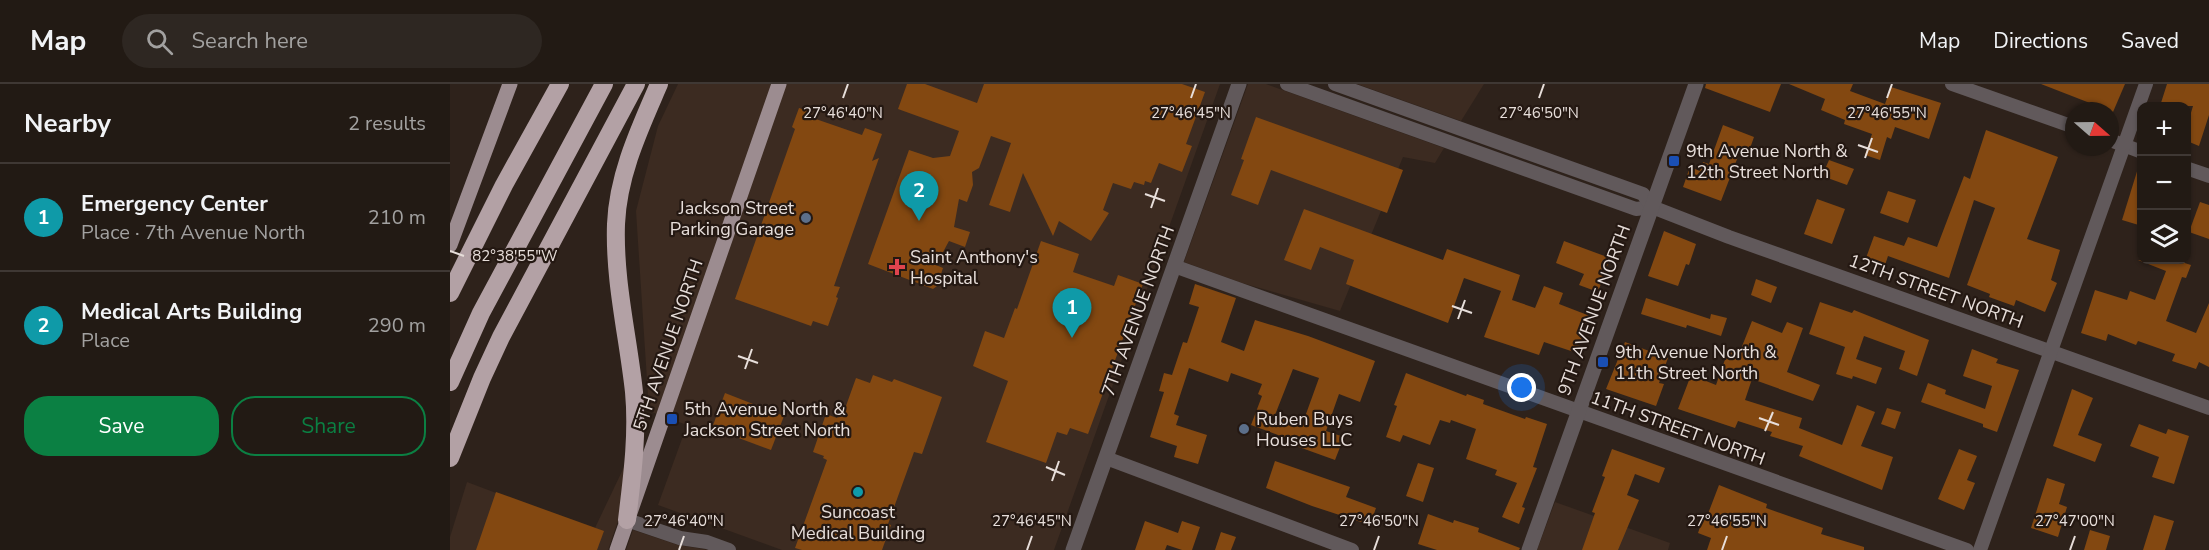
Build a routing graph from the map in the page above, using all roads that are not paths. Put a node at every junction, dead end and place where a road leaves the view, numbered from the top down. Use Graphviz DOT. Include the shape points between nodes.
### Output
graph roads {
  1 [pos="510,84"];
  2 [pos="560,84"];
  3 [pos="604,84"];
  4 [pos="636,84"];
  5 [pos="659,84"];
  6 [pos="779,84"];
  7 [pos="1239,84"];
  8 [pos="1287,84"];
  9 [pos="1335,84"];
  10 [pos="1695,84"];
  11 [pos="1952,84"];
  12 [pos="2146,84"];
  13 [pos="2065,125"];
  14 [pos="2119,143"];
  15 [pos="2124,145"];
  16 [pos="2137,150"];
  17 [pos="2191,169"];
  18 [pos="2209,176"];
  19 [pos="1652,207"];
  20 [pos="450,245"];
  21 [pos="1174,266"];
  22 [pos="450,293"];
  23 [pos="2051,352"];
  24 [pos="450,382"];
  25 [pos="2209,408"];
  26 [pos="1578,411"];
  27 [pos="450,458"];
  28 [pos="1106,458"];
  29 [pos="627,520"];
  30 [pos="617,550"];
  31 [pos="729,550"];
  32 [pos="1073,550"];
  33 [pos="1352,550"];
  34 [pos="1529,550"];
  35 [pos="1967,550"];
  36 [pos="1980,550"];
  1 -- 20 [label="main road"];
  2 -- 22 [label="highway"];
  3 -- 24 [label="highway" via="482,313"];
  4 -- 27 [label="highway" via="501,337"];
  5 -- 29 [label="highway" via="630,154 616,223 617,268 636,430"];
  6 -- 29 [label="main road, 5TH AVENUE NORTH"];
  7 -- 21 [label="street, 7TH AVENUE NORTH"];
  8 -- 19 [label="street, 12TH STREET NORTH" via="1636,209"];
  9 -- 19 [label="street, 12TH STREET NORTH" via="1643,194"];
  10 -- 19 [label="street, 9TH AVENUE NORTH"];
  11 -- 13 [label="street"];
  12 -- 15 [label="street"];
  14 -- 15 [label="street"];
  15 -- 16 [label="street"];
  15 -- 23 [label="street"];
  17 -- 18 [label="street"];
  19 -- 23 [label="street, 12TH STREET NORTH"];
  19 -- 26 [label="street, 9TH AVENUE NORTH"];
  21 -- 26 [label="street, 11TH STREET NORTH"];
  21 -- 28 [label="street, 7TH AVENUE NORTH"];
  23 -- 25 [label="street, 12TH STREET NORTH"];
  23 -- 36 [label="street"];
  26 -- 34 [label="street, 9TH AVENUE NORTH"];
  26 -- 35 [label="street, 11TH STREET NORTH"];
  28 -- 32 [label="street, 7TH AVENUE NORTH"];
  28 -- 33 [label="street"];
  29 -- 30 [label="main road, 5TH AVENUE NORTH"];
  29 -- 31 [label="street"];
}
